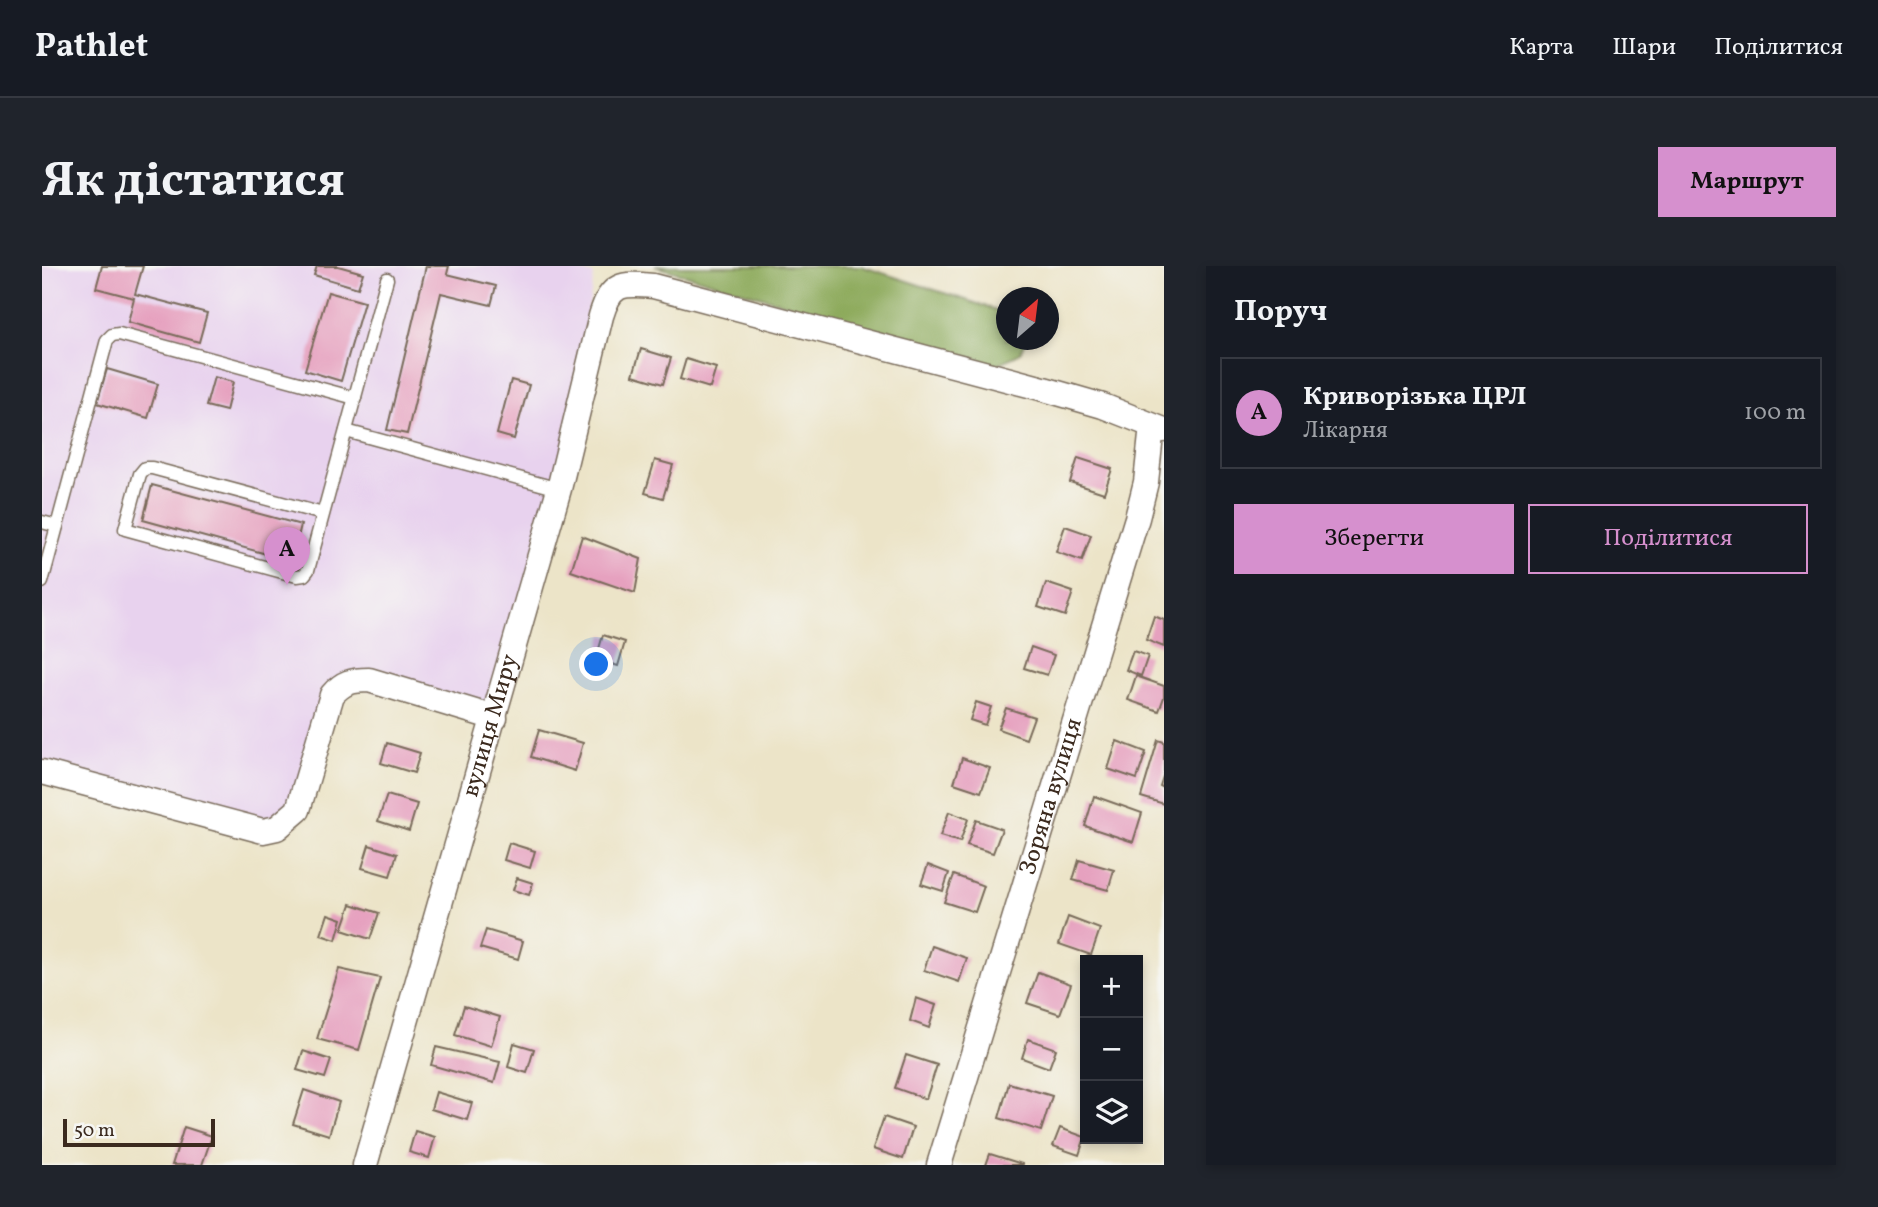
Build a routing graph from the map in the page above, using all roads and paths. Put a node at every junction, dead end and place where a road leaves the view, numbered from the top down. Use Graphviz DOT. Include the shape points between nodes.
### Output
graph roads {
  1 [pos="387,279"];
  2 [pos="355,398"];
  3 [pos="1158,428"];
  4 [pos="346,431"];
  5 [pos="559,489"];
  6 [pos="323,514"];
  7 [pos="42,522"];
  8 [pos="57,526"];
  9 [pos="42,582"];
  10 [pos="495,718"];
  11 [pos="42,772"];
  12 [pos="365,1165"];
  13 [pos="939,1165"];
  1 -- 2 [label="lane"];
  2 -- 4 [label="lane"];
  2 -- 8 [label="lane" via="112,335"];
  3 -- 5 [label="street, вулиця Миру" via="1044,389 653,286 628,284 615,288 606,298"];
  3 -- 13 [label="street, Зоряна вулиця" via="1137,518"];
  4 -- 5 [label="lane"];
  4 -- 6 [label="lane"];
  5 -- 10 [label="street, вулиця Миру"];
  6 -- 6 [label="lane" via="308,570 297,576 125,529 145,468"];
  7 -- 8 [label="lane"];
  8 -- 9 [label="lane"];
  10 -- 11 [label="street" via="369,680 342,684 332,695 298,810 277,828 262,831"];
  10 -- 12 [label="street, вулиця Миру"];
}
